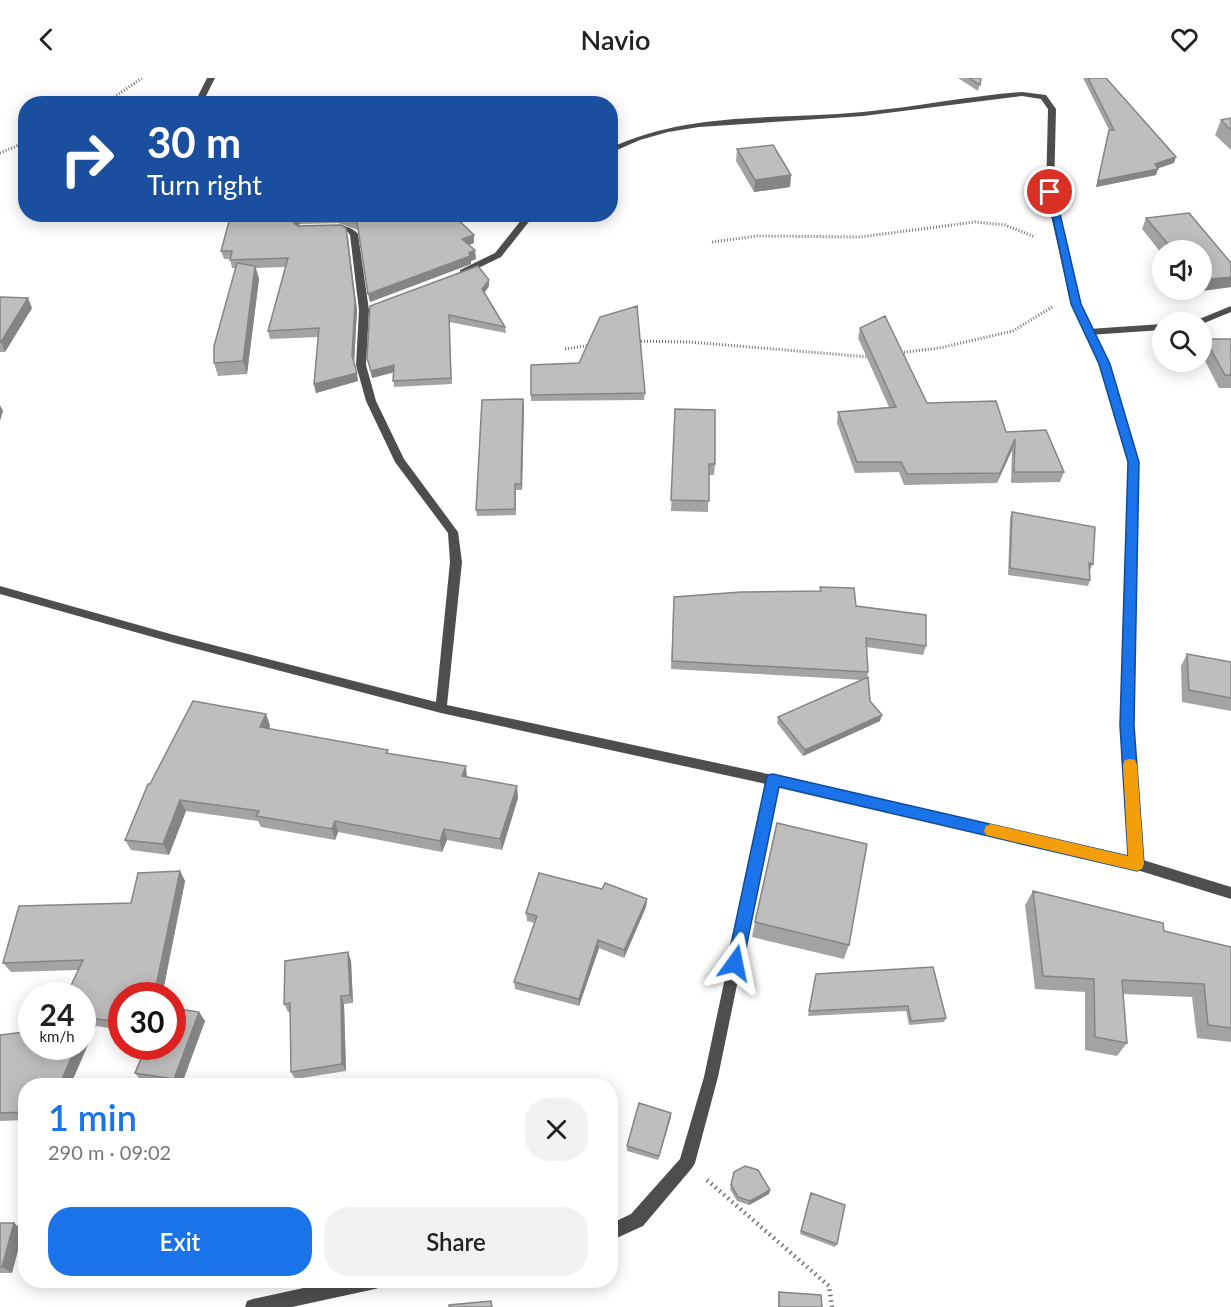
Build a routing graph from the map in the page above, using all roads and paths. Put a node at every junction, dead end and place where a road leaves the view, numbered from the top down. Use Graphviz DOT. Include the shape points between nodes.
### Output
graph roads {
  1 [pos="142,78"];
  2 [pos="211,78"];
  3 [pos="120,96"];
  4 [pos="202,96"];
  5 [pos="18,145"];
  6 [pos="618,148"];
  7 [pos="0,153"];
  8 [pos="525,222"];
  9 [pos="321,229"];
  10 [pos="712,242"];
  11 [pos="1064,254"];
  12 [pos="456,275"];
  13 [pos="1074,294"];
  14 [pos="1231,309"];
  15 [pos="1212,316"];
  16 [pos="1152,328"];
  17 [pos="1089,332"];
  18 [pos="625,341"];
  19 [pos="595,345"];
  20 [pos="565,349"];
  21 [pos="888,354"];
  22 [pos="878,356"];
  23 [pos="0,590"];
  24 [pos="441,708"];
  25 [pos="773,780"];
  26 [pos="1137,864"];
  27 [pos="1231,893"];
  28 [pos="687,1163"];
  29 [pos="618,1229"];
  30 [pos="342,1288"];
  31 [pos="253,1307"];
  32 [pos="832,1307"];
  1 -- 3 [label="path"];
  2 -- 4 [label="street"];
  5 -- 7 [label="path"];
  6 -- 11 [label="street" via="657,133 715,123 862,114 1022,94 1043,97 1052,109 1050,192"];
  8 -- 12 [label="street" via="498,255"];
  9 -- 24 [label="street" via="343,228 354,234 369,308 361,365 371,401 399,460 453,532 456,562"];
  10 -- 11 [label="path" via="757,236 860,237 975,222 1026,232"];
  11 -- 13 [label="street"];
  13 -- 17 [label="street"];
  13 -- 21 [label="path" via="1013,330 939,348"];
  14 -- 15 [label="street"];
  16 -- 17 [label="street"];
  17 -- 26 [label="street" via="1105,364 1134,462 1127,725"];
  18 -- 22 [label="path"];
  19 -- 20 [label="path"];
  23 -- 24 [label="street"];
  24 -- 25 [label="street"];
  25 -- 26 [label="street"];
  25 -- 28 [label="street" via="711,1077"];
  26 -- 27 [label="street"];
  28 -- 29 [label="street" via="637,1220"];
  28 -- 32 [label="path" via="829,1286"];
  30 -- 31 [label="street"];
}
